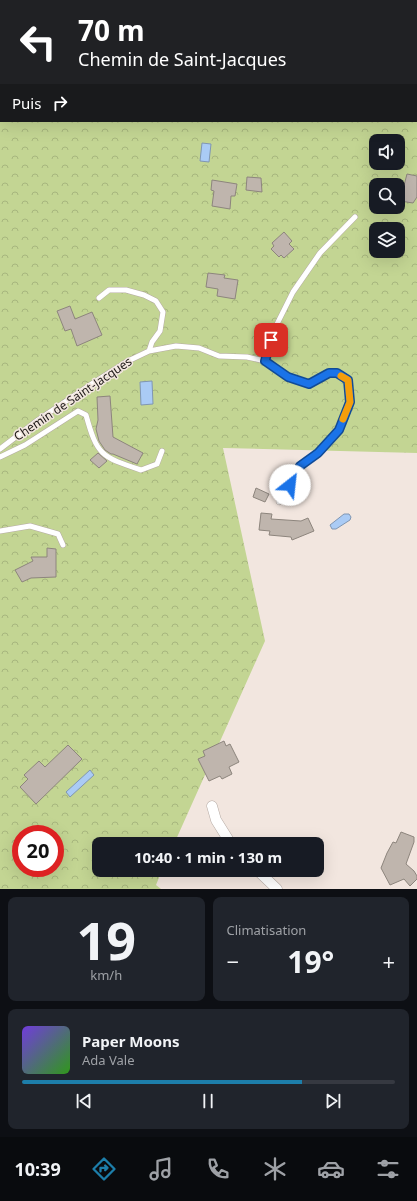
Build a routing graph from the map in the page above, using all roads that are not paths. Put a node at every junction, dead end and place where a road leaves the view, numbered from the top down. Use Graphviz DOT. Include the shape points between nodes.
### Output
graph roads {
  1 [pos="355,217"];
  2 [pos="99,298"];
  3 [pos="149,351"];
  4 [pos="265,361"];
  5 [pos="0,449"];
  6 [pos="162,451"];
  7 [pos="0,458"];
  8 [pos="279,502"];
  9 [pos="0,531"];
  10 [pos="62,545"];
  11 [pos="212,806"];
  12 [pos="227,837"];
  13 [pos="264,877"];
  14 [pos="277,889"];
  1 -- 4 [label="lane" via="320,253 293,292 274,330"];
  2 -- 3 [label="lane" via="109,290 126,290 156,301 163,312 160,331"];
  3 -- 4 [label="lane, Chemin de Saint-Jacques" via="176,346 199,348 219,356 247,357"];
  3 -- 5 [label="lane, Chemin de Saint-Jacques" via="93,383"];
  4 -- 8 [label="lane, Chemin de Saint-Jacques" via="288,377 309,384 329,373 337,373 348,380 350,402 339,430 318,453 300,466"];
  6 -- 7 [label="lane" via="157,464 141,470 107,457 98,449 86,415 78,411"];
  9 -- 10 [label="lane" via="30,526 58,534"];
  11 -- 12 [label="street" via="216,820"];
  13 -- 14 [label="street"];
}
